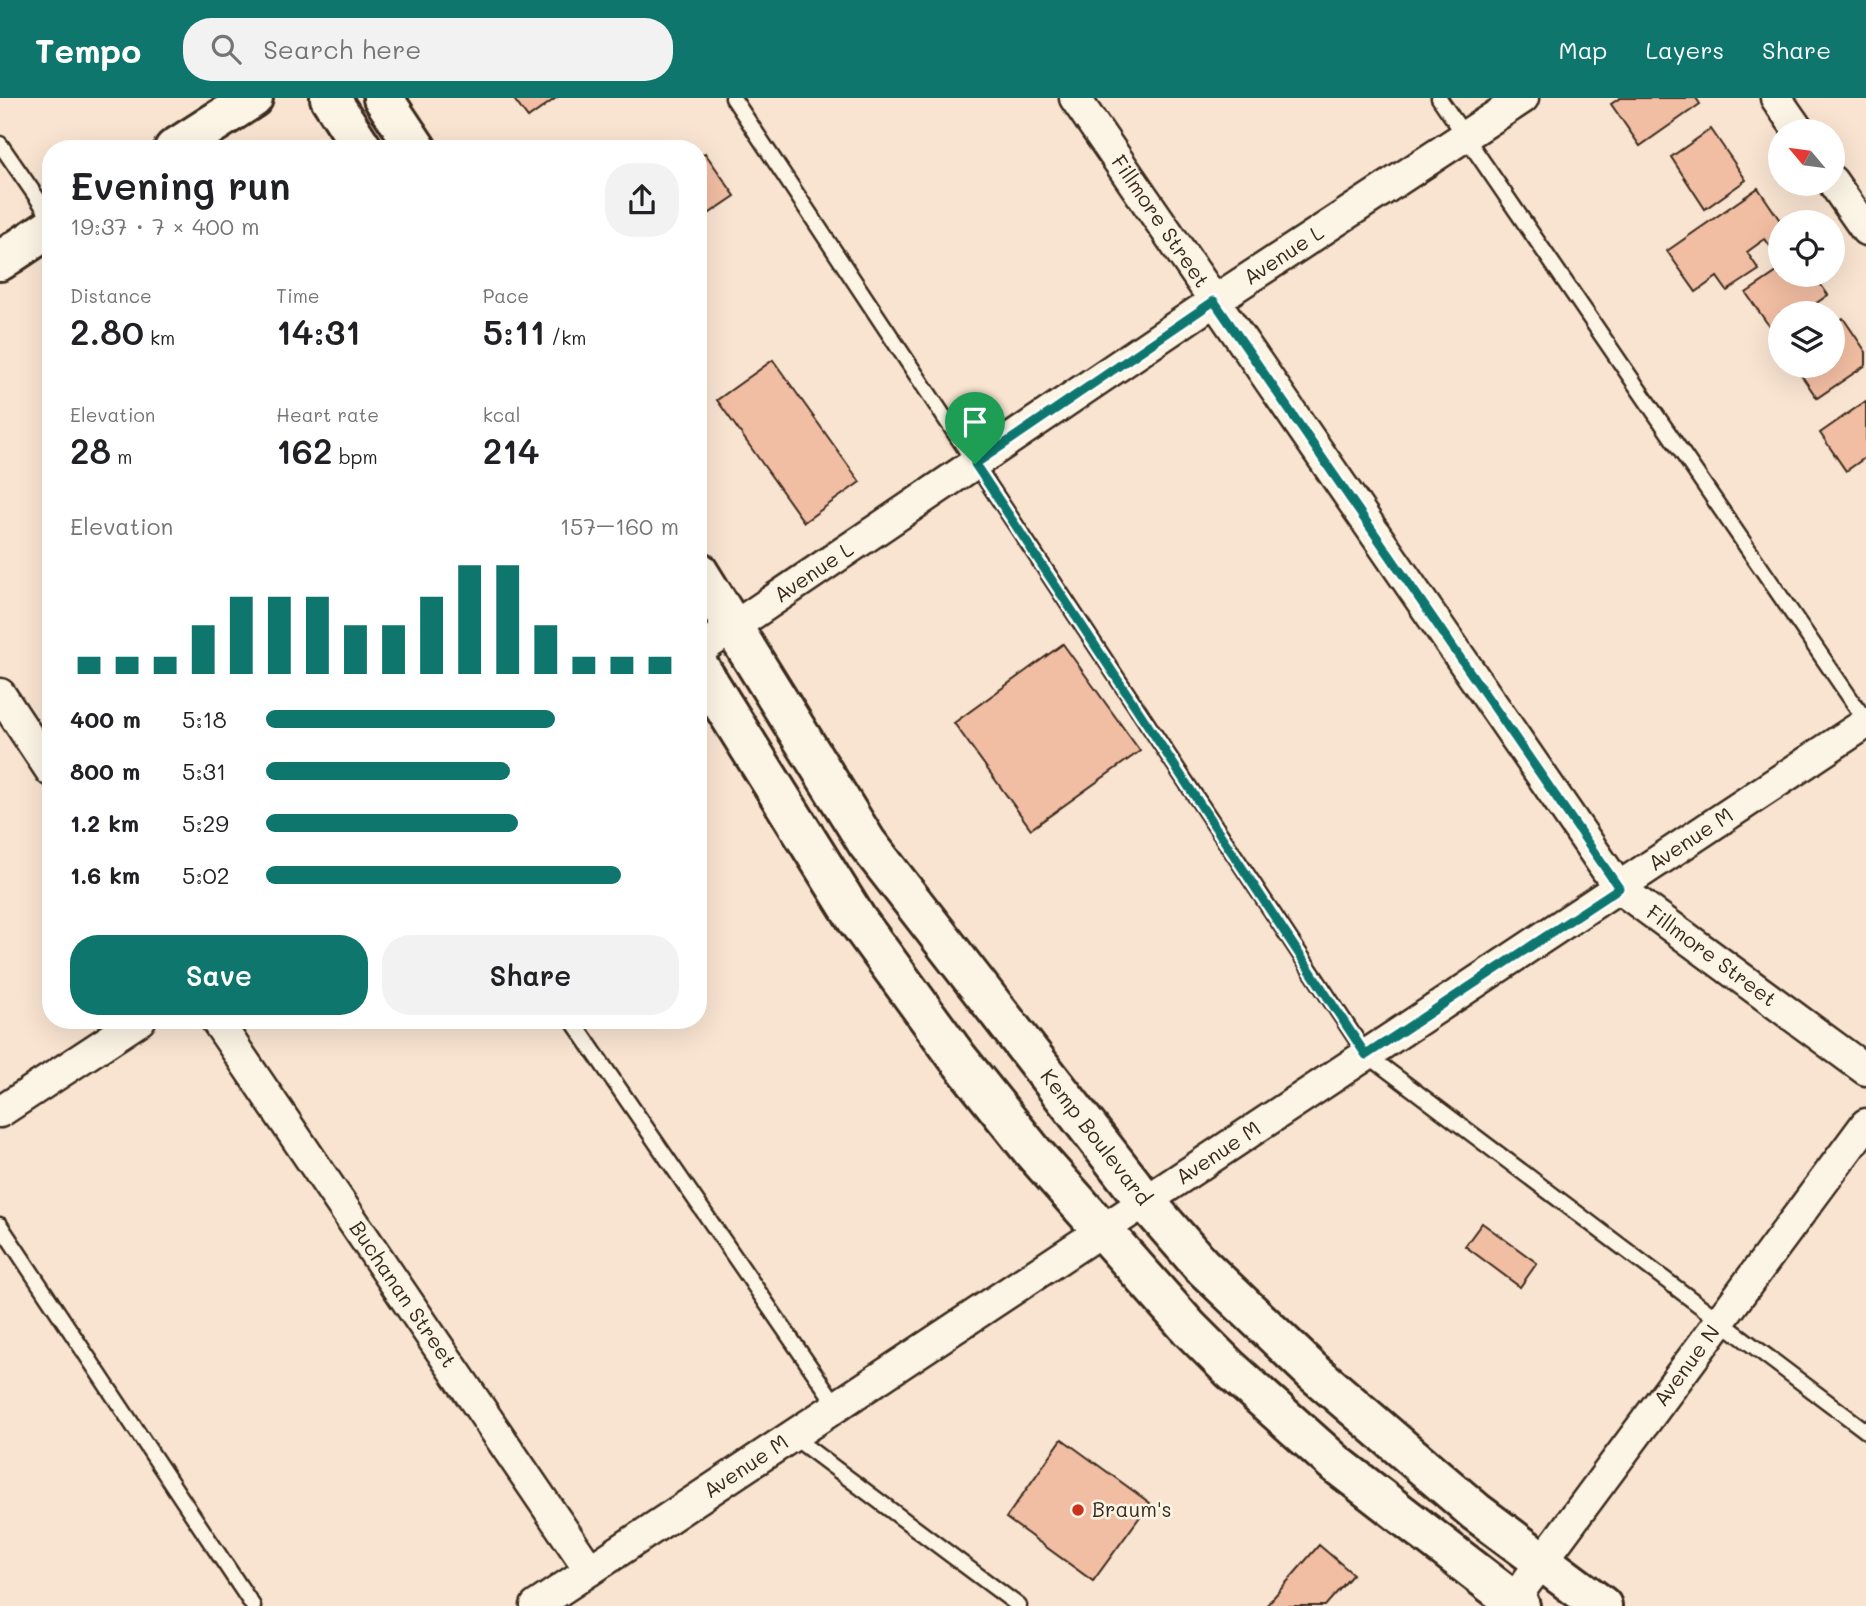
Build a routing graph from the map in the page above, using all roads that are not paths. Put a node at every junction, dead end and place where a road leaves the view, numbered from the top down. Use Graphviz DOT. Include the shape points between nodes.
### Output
graph roads {
  1 [pos="253,98"];
  2 [pos="330,98"];
  3 [pos="383,98"];
  4 [pos="733,98"];
  5 [pos="1075,98"];
  6 [pos="1439,98"];
  7 [pos="1523,98"];
  8 [pos="1776,98"];
  9 [pos="1790,119"];
  10 [pos="1465,137"];
  11 [pos="188,140"];
  12 [pos="357,140"];
  13 [pos="411,140"];
  14 [pos="0,144"];
  15 [pos="1842,196"];
  16 [pos="42,205"];
  17 [pos="1866,230"];
  18 [pos="42,233"];
  19 [pos="0,261"];
  20 [pos="1214,301"];
  21 [pos="975,464"];
  22 [pos="707,584"];
  23 [pos="735,626"];
  24 [pos="707,645"];
  25 [pos="707,678"];
  26 [pos="0,694"];
  27 [pos="1866,722"];
  28 [pos="42,757"];
  29 [pos="1619,888"];
  30 [pos="126,1029"];
  31 [pos="222,1029"];
  32 [pos="578,1029"];
  33 [pos="1366,1055"];
  34 [pos="1866,1070"];
  35 [pos="0,1112"];
  36 [pos="1866,1124"];
  37 [pos="1145,1201"];
  38 [pos="0,1225"];
  39 [pos="1101,1230"];
  40 [pos="1720,1322"];
  41 [pos="837,1406"];
  42 [pos="1866,1431"];
  43 [pos="792,1436"];
  44 [pos="1542,1561"];
  45 [pos="590,1570"];
  46 [pos="1514,1604"];
  47 [pos="542,1605"];
  48 [pos="253,1606"];
  49 [pos="1019,1606"];
  50 [pos="1602,1606"];
  1 -- 11 [label="main road"];
  2 -- 12 [label="main road"];
  3 -- 13 [label="main road"];
  4 -- 21 [label="lane"];
  5 -- 20 [label="street, Fillmore Street"];
  6 -- 10 [label="lane"];
  7 -- 10 [label="street, Avenue L"];
  8 -- 9 [label="street"];
  10 -- 20 [label="street, Avenue L"];
  10 -- 27 [label="lane"];
  14 -- 16 [label="lane"];
  15 -- 17 [label="street"];
  18 -- 19 [label="main road"];
  20 -- 21 [label="street, Avenue L"];
  20 -- 29 [label="street, Fillmore Street"];
  21 -- 23 [label="street, Avenue L"];
  21 -- 33 [label="lane"];
  22 -- 23 [label="main road, Kemp Boulevard"];
  23 -- 24 [label="street, Avenue L"];
  23 -- 37 [label="main road, Kemp Boulevard" via="867,843"];
  25 -- 39 [label="main road" via="857,920 957,1058"];
  26 -- 28 [label="street"];
  27 -- 29 [label="street, Avenue M"];
  29 -- 33 [label="street, Avenue M"];
  29 -- 34 [label="street, Fillmore Street"];
  30 -- 35 [label="street"];
  31 -- 45 [label="street, Buchanan Street"];
  32 -- 41 [label="lane"];
  33 -- 37 [label="street, Avenue M"];
  33 -- 40 [label="lane"];
  36 -- 40 [label="street, Avenue N"];
  37 -- 39 [label="street, Avenue M"];
  37 -- 44 [label="main road, Kemp Boulevard" via="1201,1265 1312,1371 1476,1512"];
  38 -- 48 [label="lane"];
  39 -- 41 [label="street, Avenue M"];
  39 -- 46 [label="main road" via="1189,1328 1275,1410"];
  40 -- 42 [label="lane"];
  40 -- 44 [label="street, Avenue N"];
  41 -- 43 [label="street, Avenue M"];
  43 -- 45 [label="street, Avenue M"];
  43 -- 49 [label="lane"];
  44 -- 46 [label="street, Avenue N"];
  44 -- 50 [label="main road, Kemp Boulevard"];
  45 -- 47 [label="street, Avenue M"];
}
